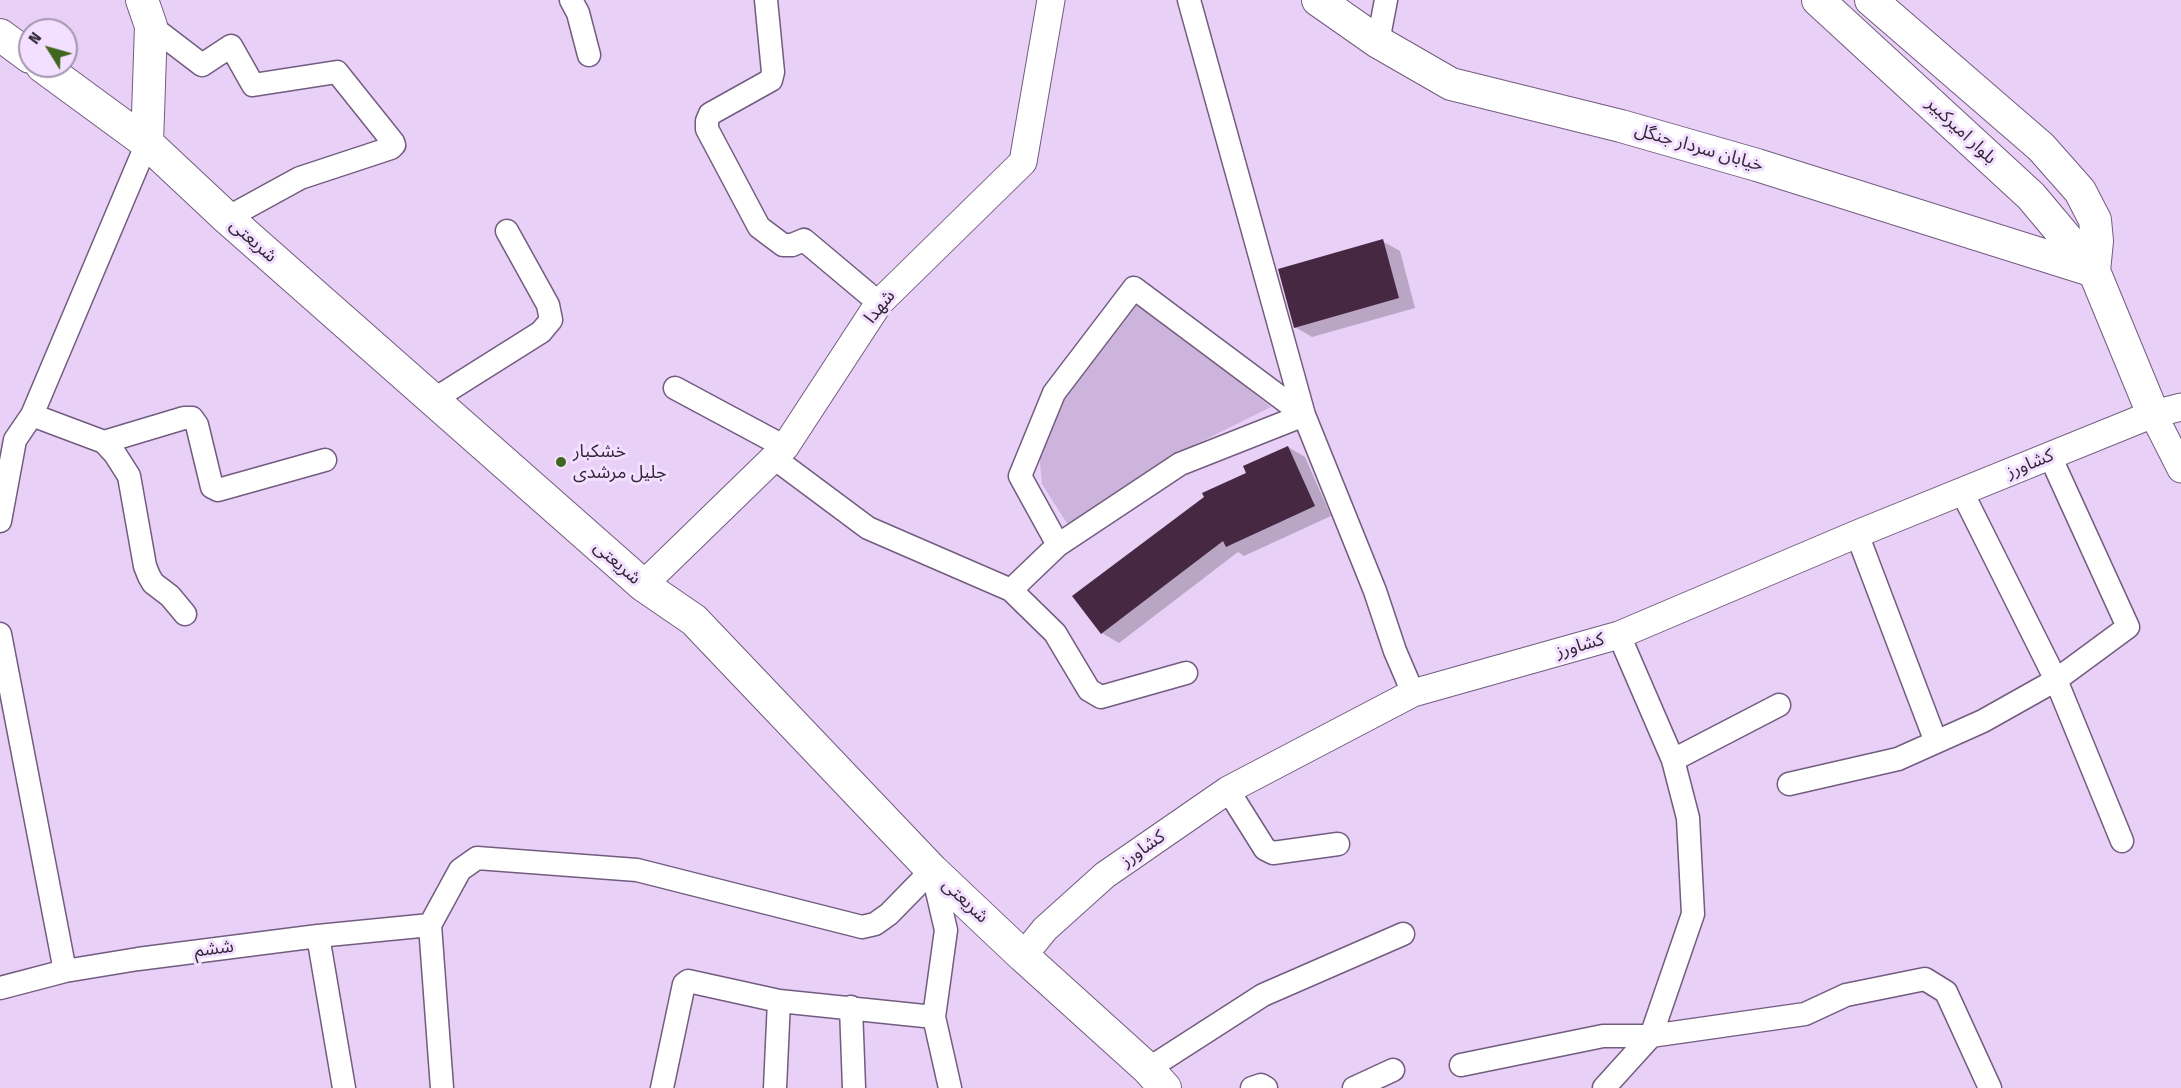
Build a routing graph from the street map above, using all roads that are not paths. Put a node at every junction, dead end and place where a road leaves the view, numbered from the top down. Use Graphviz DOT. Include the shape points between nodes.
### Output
graph roads {
  1 [pos="570,0"];
  2 [pos="766,0"];
  3 [pos="1051,0"];
  4 [pos="1189,0"];
  5 [pos="1318,0"];
  6 [pos="1386,0"];
  7 [pos="1818,0"];
  8 [pos="1871,0"];
  9 [pos="146,13"];
  10 [pos="0,35"];
  11 [pos="1378,42"];
  12 [pos="18,48"];
  13 [pos="589,55"];
  14 [pos="58,78"];
  15 [pos="147,143"];
  16 [pos="227,218"];
  17 [pos="507,231"];
  18 [pos="2094,271"];
  19 [pos="879,303"];
  20 [pos="675,388"];
  21 [pos="433,400"];
  22 [pos="2167,411"];
  23 [pos="32,415"];
  24 [pos="1304,415"];
  25 [pos="8,437"];
  26 [pos="104,442"];
  27 [pos="780,453"];
  28 [pos="2050,456"];
  29 [pos="325,460"];
  30 [pos="2181,470"];
  31 [pos="1962,492"];
  32 [pos="0,521"];
  33 [pos="1857,534"];
  34 [pos="1058,545"];
  35 [pos="643,585"];
  36 [pos="1011,590"];
  37 [pos="184,615"];
  38 [pos="0,634"];
  39 [pos="1619,635"];
  40 [pos="1186,673"];
  41 [pos="2056,680"];
  42 [pos="1413,693"];
  43 [pos="1779,705"];
  44 [pos="1936,742"];
  45 [pos="1673,760"];
  46 [pos="1790,784"];
  47 [pos="1228,790"];
  48 [pos="2122,841"];
  49 [pos="1338,844"];
  50 [pos="932,870"];
  51 [pos="430,925"];
  52 [pos="1403,934"];
  53 [pos="318,936"];
  54 [pos="1023,956"];
  55 [pos="64,971"];
  56 [pos="0,988"];
  57 [pos="779,1002"];
  58 [pos="851,1007"];
  59 [pos="934,1017"];
  60 [pos="1651,1036"];
  61 [pos="1461,1065"];
  62 [pos="1393,1070"];
  63 [pos="1156,1079"];
  64 [pos="344,1088"];
  65 [pos="442,1088"];
  66 [pos="662,1088"];
  67 [pos="775,1088"];
  68 [pos="854,1088"];
  69 [pos="950,1088"];
  70 [pos="1252,1088"];
  71 [pos="1266,1088"];
  72 [pos="1354,1088"];
  73 [pos="1605,1088"];
  74 [pos="1990,1088"];
  1 -- 13 [label="street" via="578,13"];
  2 -- 19 [label="street" via="771,80 710,114 707,129 759,227 783,245 804,240"];
  3 -- 19 [label="street, شهدا" via="1023,162"];
  4 -- 24 [label="street"];
  5 -- 11 [label="main road, خیابان سردار جنگل"];
  6 -- 11 [label="street"];
  7 -- 18 [label="main road, بلوار امیرکبیر" via="2031,196"];
  8 -- 18 [label="main road, بلوار امیرکبیر" via="2041,147 2080,191 2095,220"];
  9 -- 15 [label="main road"];
  9 -- 16 [label="street" via="202,65 231,46 253,85 338,72 393,142 391,148 300,178"];
  10 -- 12 [label="main road"];
  11 -- 18 [label="main road, خیابان سردار جنگل" via="1451,84 1746,162"];
  14 -- 15 [label="main road, شریعتی"];
  15 -- 16 [label="main road, شریعتی"];
  15 -- 23 [label="street"];
  16 -- 21 [label="main road, شریعتی"];
  17 -- 21 [label="street" via="548,305 551,320 541,332"];
  18 -- 22 [label="main road, بلوار امیرکبیر"];
  19 -- 27 [label="street, شهدا"];
  20 -- 27 [label="street"];
  21 -- 35 [label="main road, شریعتی"];
  22 -- 28 [label="street, کشاورز"];
  22 -- 30 [label="street"];
  23 -- 25 [label="street"];
  23 -- 26 [label="street"];
  24 -- 34 [label="street" via="1180,464"];
  24 -- 34 [label="street" via="1134,288 1054,393 1020,476"];
  24 -- 42 [label="street"];
  25 -- 32 [label="street"];
  26 -- 29 [label="street" via="192,418 212,487 218,490"];
  26 -- 37 [label="street" via="129,476 149,576"];
  27 -- 35 [label="street, شهدا"];
  27 -- 36 [label="street" via="868,528"];
  28 -- 31 [label="street, کشاورز"];
  28 -- 41 [label="street" via="2128,627"];
  31 -- 33 [label="street, کشاورز"];
  31 -- 41 [label="street"];
  33 -- 39 [label="street, کشاورز"];
  33 -- 44 [label="street"];
  34 -- 36 [label="street"];
  35 -- 50 [label="main road, شریعتی" via="694,620"];
  36 -- 40 [label="street" via="1055,633 1089,690 1101,697"];
  38 -- 55 [label="street"];
  39 -- 42 [label="street, کشاورز"];
  39 -- 45 [label="street"];
  41 -- 44 [label="street"];
  41 -- 48 [label="street"];
  42 -- 47 [label="street, کشاورز"];
  43 -- 45 [label="street"];
  44 -- 46 [label="street" via="1898,759"];
  45 -- 60 [label="street" via="1688,818 1693,914"];
  47 -- 49 [label="street" via="1265,849 1273,853"];
  47 -- 54 [label="street, کشاورز" via="1105,874 1045,929"];
  50 -- 51 [label="street" via="889,914 862,927 637,870 477,858 460,870"];
  50 -- 54 [label="main road, شریعتی"];
  50 -- 59 [label="street" via="946,930"];
  51 -- 53 [label="street, ششم"];
  51 -- 65 [label="street"];
  52 -- 63 [label="street" via="1263,995"];
  53 -- 55 [label="street, ششم"];
  53 -- 64 [label="street"];
  54 -- 63 [label="main road, شریعتی"];
  55 -- 56 [label="street, ششم"];
  57 -- 58 [label="street"];
  57 -- 66 [label="street" via="693,981 684,984"];
  57 -- 67 [label="street"];
  58 -- 59 [label="street"];
  58 -- 68 [label="street"];
  59 -- 69 [label="street"];
  60 -- 61 [label="street" via="1603,1036"];
  60 -- 73 [label="street"];
  60 -- 74 [label="street" via="1805,1014 1846,995 1925,979 1946,992"];
  62 -- 72 [label="street"];
  70 -- 71 [label="street"];
}
